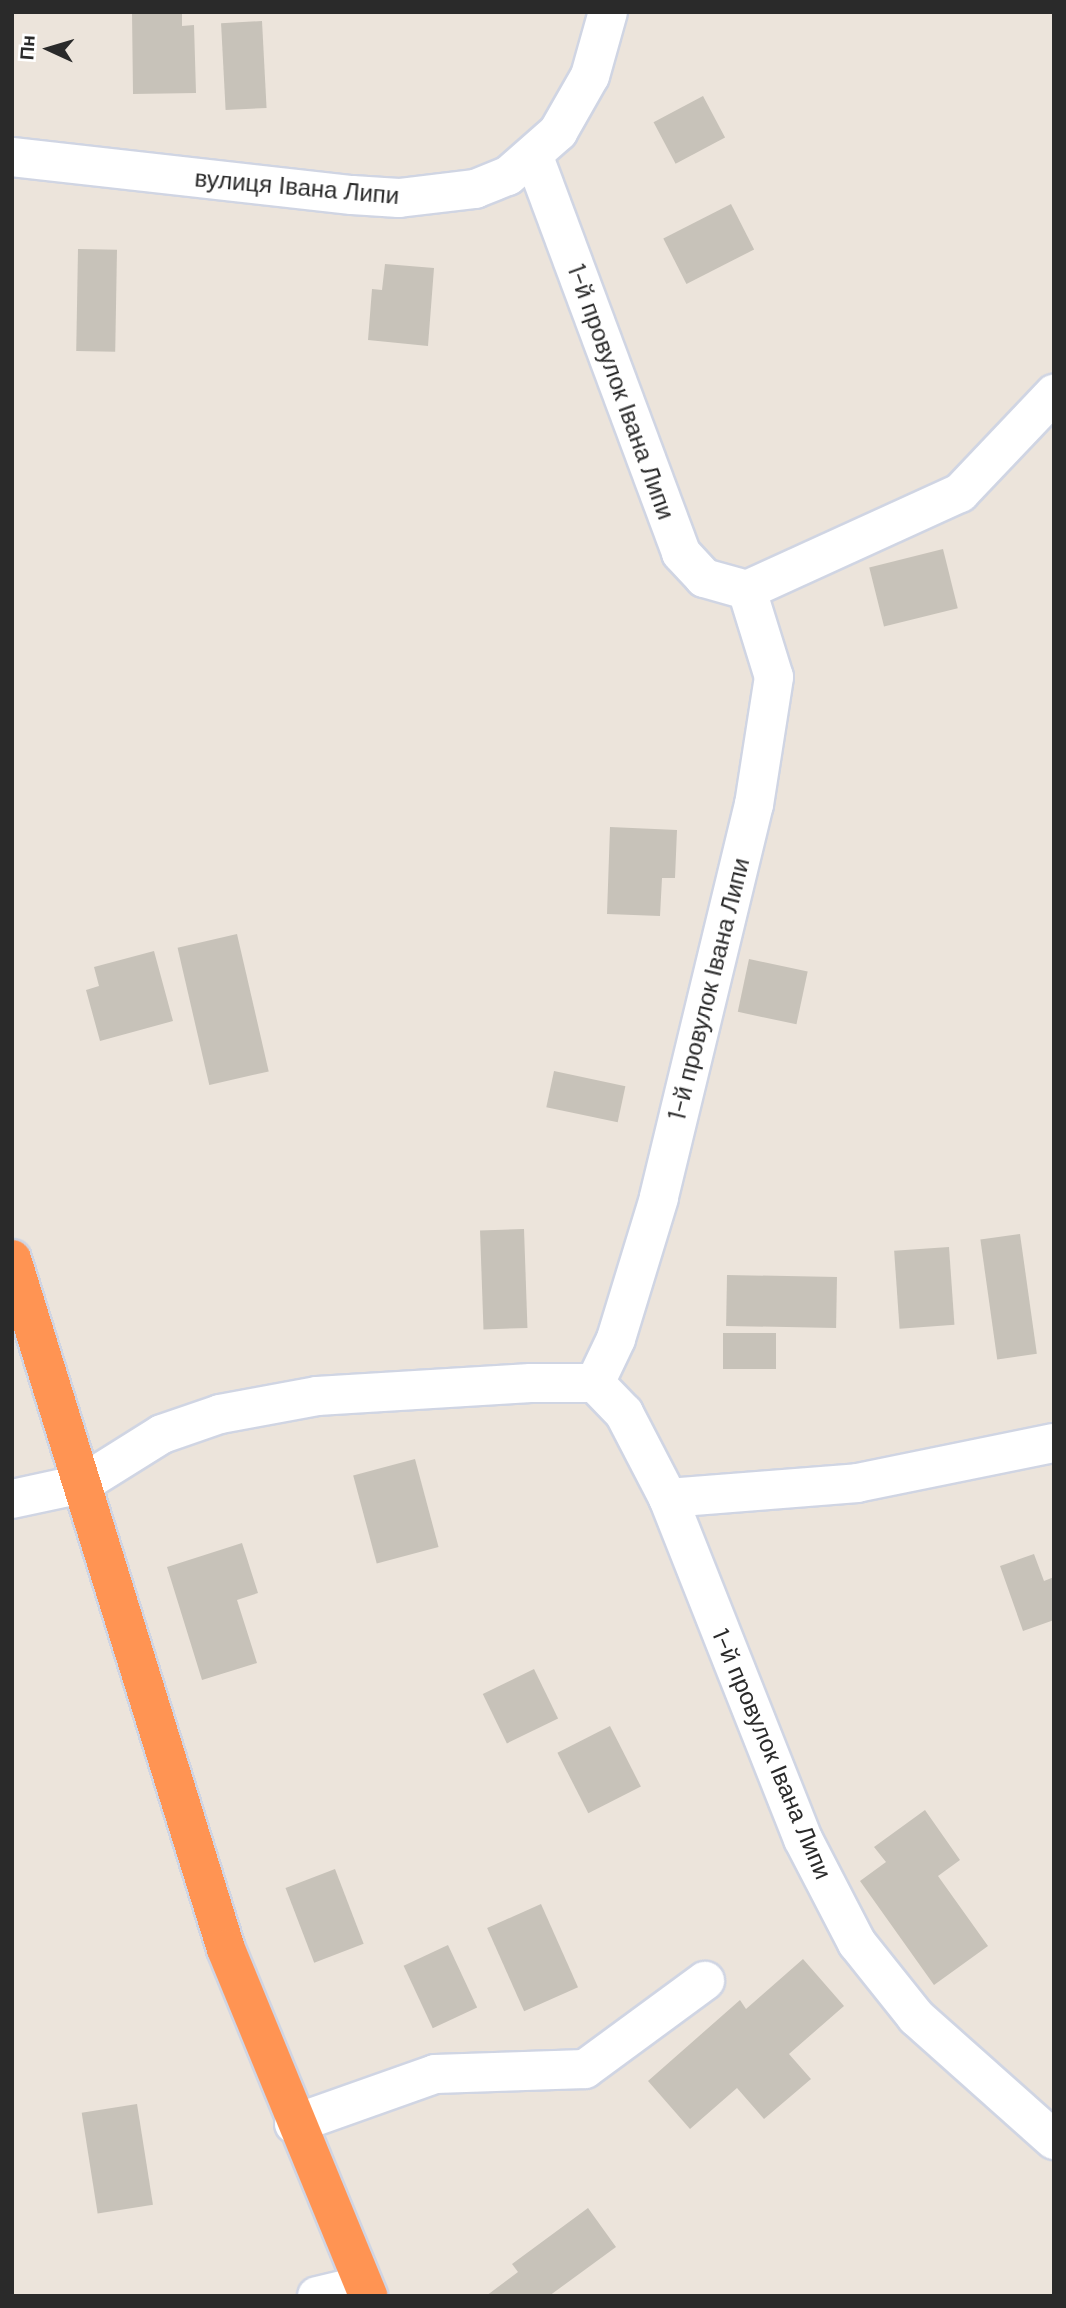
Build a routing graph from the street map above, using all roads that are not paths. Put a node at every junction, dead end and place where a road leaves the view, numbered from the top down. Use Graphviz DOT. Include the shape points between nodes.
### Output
graph roads {
  1 [pos="608,12"];
  2 [pos="12,157"];
  3 [pos="534,157"];
  4 [pos="1054,394"];
  5 [pos="747,590"];
  6 [pos="12,1259"];
  7 [pos="595,1382"];
  8 [pos="1054,1443"];
  9 [pos="82,1484"];
  10 [pos="668,1497"];
  11 [pos="12,1499"];
  12 [pos="705,1981"];
  13 [pos="294,2124"];
  14 [pos="1054,2140"];
  15 [pos="366,2290"];
  16 [pos="317,2296"];
  1 -- 3 [label="street, вулиця Івана Липи" via="576,106"];
  2 -- 3 [label="street, вулиця Івана Липи" via="399,198 475,189"];
  3 -- 5 [label="street, 1-й провулок Івана Липи" via="681,553 704,578"];
  4 -- 5 [label="street" via="960,493"];
  5 -- 7 [label="street, 1-й провулок Івана Липи" via="774,677 774,700 659,1198 616,1339"];
  6 -- 9 [label="highway"];
  7 -- 9 [label="street" via="317,1396 219,1414 162,1434"];
  7 -- 10 [label="street, 1-й провулок Івана Липи" via="624,1413"];
  8 -- 10 [label="street" via="857,1483"];
  9 -- 11 [label="street"];
  9 -- 13 [label="highway" via="226,1949"];
  10 -- 14 [label="street, 1-й провулок Івана Липи" via="803,1839 856,1943 916,2017"];
  12 -- 13 [label="street" via="585,2069 435,2074"];
  13 -- 15 [label="highway"];
  15 -- 16 [label="street"];
}
